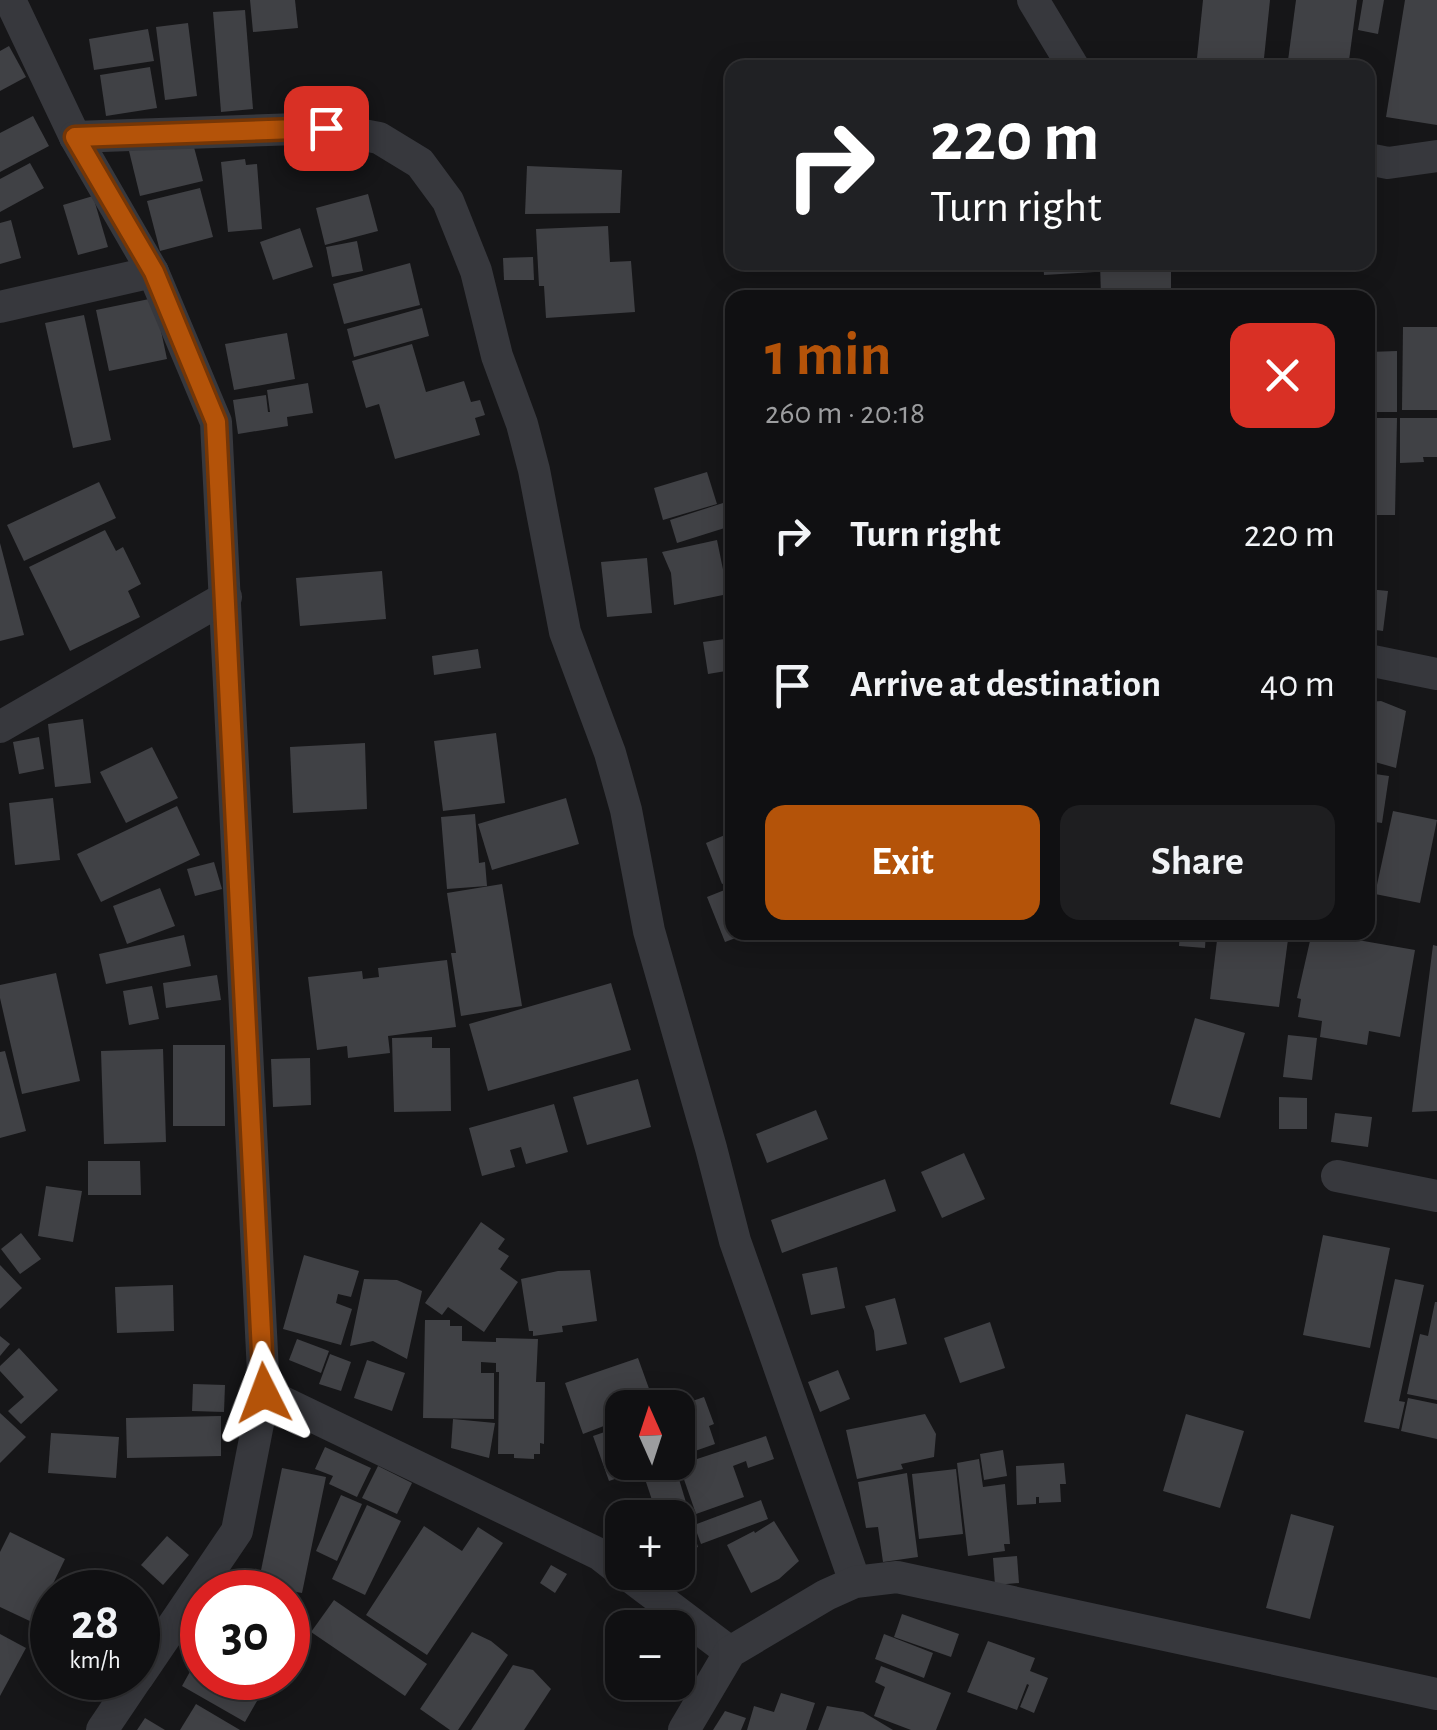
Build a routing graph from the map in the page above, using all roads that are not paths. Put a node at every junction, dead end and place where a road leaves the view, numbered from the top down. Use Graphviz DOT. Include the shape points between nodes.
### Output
graph roads {
  1 [pos="10,0"];
  2 [pos="1033,0"];
  3 [pos="1069,60"];
  4 [pos="75,137"];
  5 [pos="1437,156"];
  6 [pos="1375,160"];
  7 [pos="154,272"];
  8 [pos="0,306"];
  9 [pos="226,597"];
  10 [pos="1375,661"];
  11 [pos="1437,674"];
  12 [pos="0,727"];
  13 [pos="1337,1176"];
  14 [pos="1437,1196"];
  15 [pos="264,1393"];
  16 [pos="605,1558"];
  17 [pos="856,1582"];
  18 [pos="647,1590"];
  19 [pos="160,1643"];
  20 [pos="730,1652"];
  21 [pos="1437,1694"];
  22 [pos="122,1700"];
  23 [pos="102,1730"];
  24 [pos="684,1730"];
  1 -- 4 [label="street"];
  2 -- 3 [label="street"];
  4 -- 7 [label="street"];
  4 -- 17 [label="street" via="326,128 380,138 420,164 448,201 522,424 566,632 621,791 650,931 734,1240"];
  5 -- 6 [label="street"];
  7 -- 8 [label="street"];
  7 -- 9 [label="street" via="216,422"];
  9 -- 12 [label="street"];
  9 -- 15 [label="street"];
  10 -- 11 [label="street"];
  13 -- 14 [label="street"];
  15 -- 16 [label="street"];
  15 -- 19 [label="street" via="237,1530"];
  17 -- 20 [label="street"];
  17 -- 21 [label="street" via="896,1577"];
  18 -- 20 [label="street"];
  20 -- 24 [label="street"];
  22 -- 23 [label="street"];
}
